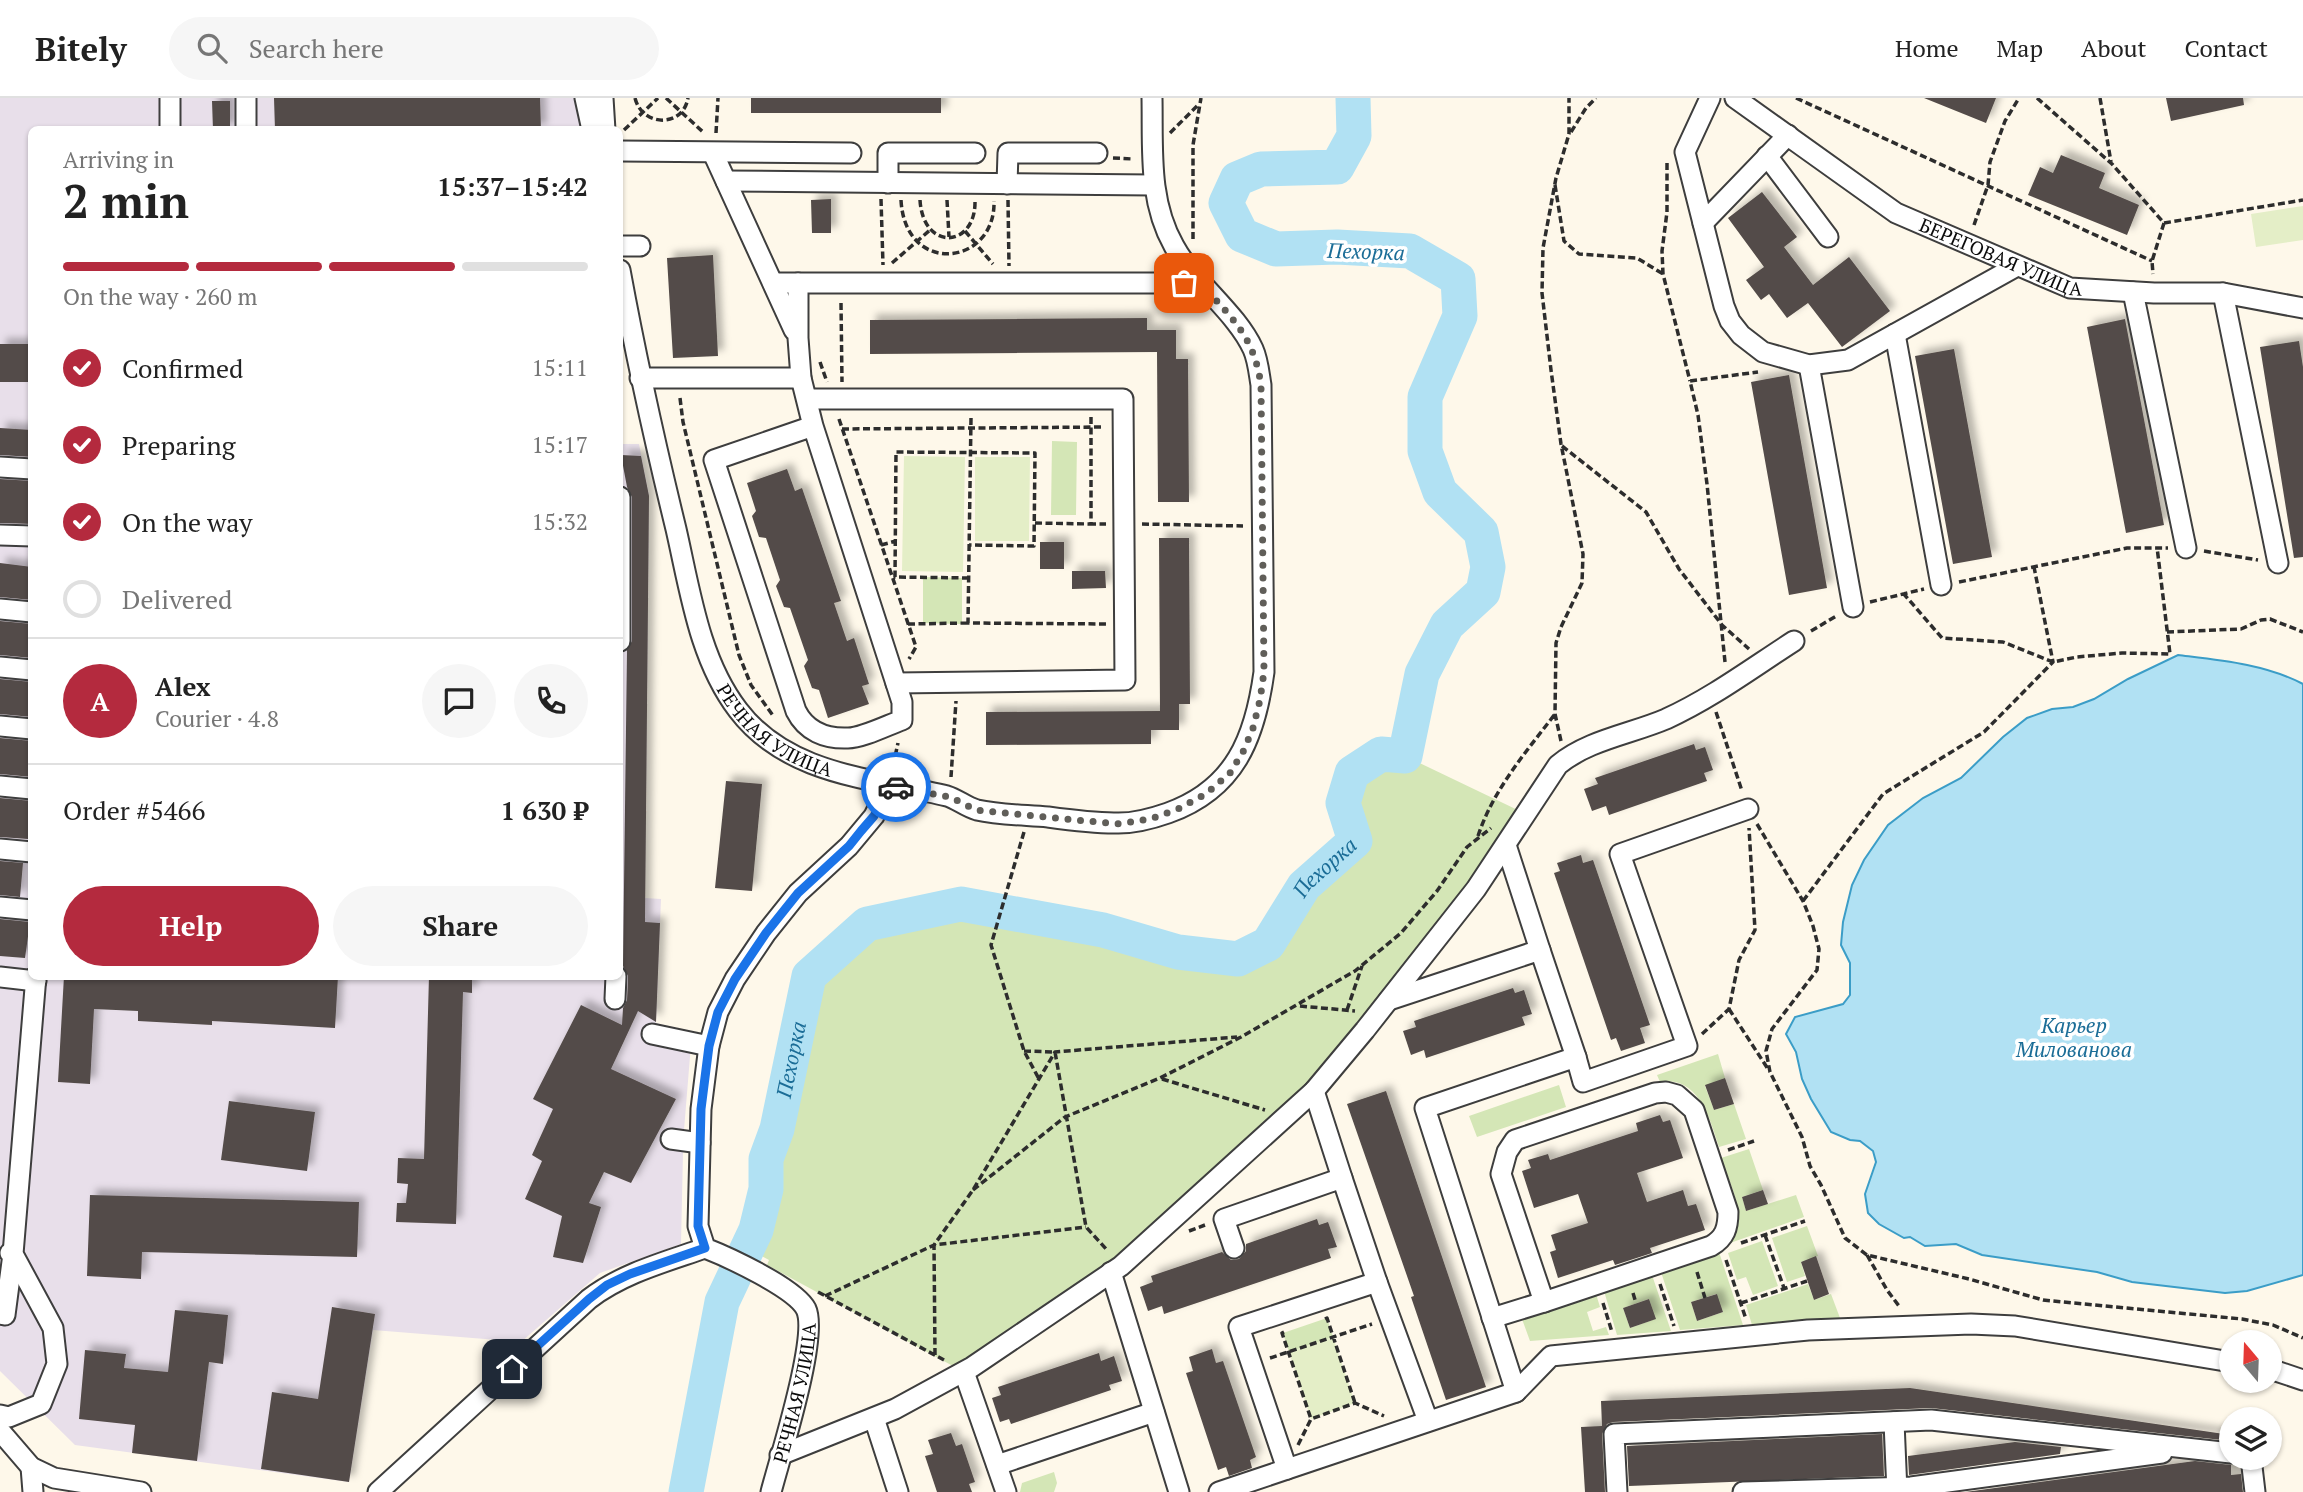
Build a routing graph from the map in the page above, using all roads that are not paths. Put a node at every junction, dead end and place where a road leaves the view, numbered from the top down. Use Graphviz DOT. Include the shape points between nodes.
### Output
graph roads {
  1 [pos="170,98"];
  2 [pos="246,98"];
  3 [pos="585,98"];
  4 [pos="603,98"];
  5 [pos="1152,98"];
  6 [pos="1710,98"];
  7 [pos="1735,98"];
  8 [pos="170,126"];
  9 [pos="246,126"];
  10 [pos="591,126"];
  11 [pos="606,126"];
  12 [pos="1788,135"];
  13 [pos="623,151"];
  14 [pos="713,153"];
  15 [pos="851,153"];
  16 [pos="975,153"];
  17 [pos="1097,153"];
  18 [pos="1768,156"];
  19 [pos="726,181"];
  20 [pos="894,183"];
  21 [pos="992,184"];
  22 [pos="1153,185"];
  23 [pos="1703,223"];
  24 [pos="1828,237"];
  25 [pos="623,246"];
  26 [pos="640,246"];
  27 [pos="2017,266"];
  28 [pos="773,283"];
  29 [pos="1200,283"];
  30 [pos="798,284"];
  31 [pos="2133,292"];
  32 [pos="2223,293"];
  33 [pos="623,308"];
  34 [pos="2303,308"];
  35 [pos="1895,334"];
  36 [pos="798,338"];
  37 [pos="626,346"];
  38 [pos="1809,365"];
  39 [pos="640,378"];
  40 [pos="801,378"];
  41 [pos="807,398"];
  42 [pos="813,426"];
  43 [pos="0,467"];
  44 [pos="28,468"];
  45 [pos="0,535"];
  46 [pos="28,536"];
  47 [pos="2186,548"];
  48 [pos="2278,563"];
  49 [pos="1941,585"];
  50 [pos="1853,607"];
  51 [pos="0,609"];
  52 [pos="28,612"];
  53 [pos="1794,641"];
  54 [pos="0,667"];
  55 [pos="28,670"];
  56 [pos="896,682"];
  57 [pos="0,726"];
  58 [pos="28,729"];
  59 [pos="0,786"];
  60 [pos="890,786"];
  61 [pos="28,789"];
  62 [pos="1748,808"];
  63 [pos="1506,845"];
  64 [pos="0,849"];
  65 [pos="28,852"];
  66 [pos="0,907"];
  67 [pos="28,910"];
  68 [pos="1540,950"];
  69 [pos="0,977"];
  70 [pos="28,979"];
  71 [pos="36,980"];
  72 [pos="616,980"];
  73 [pos="615,999"];
  74 [pos="1383,1007"];
  75 [pos="652,1034"];
  76 [pos="709,1046"];
  77 [pos="1576,1057"];
  78 [pos="1583,1082"];
  79 [pos="1314,1091"];
  80 [pos="1594,1113"];
  81 [pos="671,1139"];
  82 [pos="701,1143"];
  83 [pos="1342,1178"];
  84 [pos="1234,1248"];
  85 [pos="714,1252"];
  86 [pos="7,1253"];
  87 [pos="1116,1269"];
  88 [pos="1377,1282"];
  89 [pos="1544,1301"];
  90 [pos="0,1314"];
  91 [pos="1492,1318"];
  92 [pos="2219,1360"];
  93 [pos="964,1371"];
  94 [pos="2282,1373"];
  95 [pos="2303,1380"];
  96 [pos="1516,1392"];
  97 [pos="1154,1412"];
  98 [pos="0,1415"];
  99 [pos="874,1418"];
  100 [pos="1894,1422"];
  101 [pos="1419,1424"];
  102 [pos="0,1431"];
  103 [pos="2195,1449"];
  104 [pos="2219,1452"];
  105 [pos="780,1455"];
  106 [pos="997,1465"];
  107 [pos="31,1467"];
  108 [pos="1287,1469"];
  109 [pos="2252,1470"];
  110 [pos="1897,1489"];
  111 [pos="33,1492"];
  112 [pos="141,1492"];
  113 [pos="378,1492"];
  114 [pos="771,1492"];
  115 [pos="898,1492"];
  116 [pos="1006,1492"];
  117 [pos="1179,1492"];
  118 [pos="1219,1492"];
  119 [pos="1617,1492"];
  120 [pos="1743,1492"];
  121 [pos="2255,1492"];
  1 -- 8 [label="street"];
  2 -- 9 [label="street"];
  3 -- 10 [label="street"];
  4 -- 11 [label="street"];
  5 -- 22 [label="street, РЕЧНАЯ УЛИЦА"];
  6 -- 23 [label="street" via="1685,152"];
  7 -- 12 [label="street, БЕРЕГОВАЯ УЛИЦА"];
  12 -- 18 [label="street"];
  12 -- 27 [label="street, БЕРЕГОВАЯ УЛИЦА" via="1896,212"];
  13 -- 14 [label="street"];
  14 -- 15 [label="street"];
  14 -- 19 [label="street"];
  16 -- 20 [label="street" via="888,153"];
  17 -- 21 [label="street" via="1008,153"];
  18 -- 23 [label="street"];
  18 -- 24 [label="street"];
  19 -- 20 [label="street"];
  19 -- 28 [label="street"];
  20 -- 21 [label="street"];
  21 -- 22 [label="street"];
  22 -- 29 [label="street, РЕЧНАЯ УЛИЦА" via="1164,227"];
  23 -- 38 [label="street" via="1730,321 1763,352"];
  25 -- 26 [label="street"];
  27 -- 31 [label="street, БЕРЕГОВАЯ УЛИЦА" via="2070,288"];
  27 -- 35 [label="street"];
  28 -- 30 [label="street"];
  28 -- 36 [label="street"];
  29 -- 30 [label="street"];
  29 -- 60 [label="street, РЕЧНАЯ УЛИЦА" via="1252,347 1261,385 1264,672 1253,728 1230,773 1206,794 1178,809 1117,824 976,810 950,797"];
  30 -- 36 [label="street"];
  31 -- 32 [label="street, БЕРЕГОВАЯ УЛИЦА"];
  31 -- 47 [label="street"];
  32 -- 34 [label="street, БЕРЕГОВАЯ УЛИЦА"];
  32 -- 48 [label="street"];
  33 -- 37 [label="street, РЕЧНАЯ УЛИЦА"];
  35 -- 38 [label="street" via="1847,360"];
  35 -- 49 [label="street"];
  36 -- 40 [label="street"];
  37 -- 39 [label="street, РЕЧНАЯ УЛИЦА"];
  38 -- 50 [label="street"];
  39 -- 40 [label="street"];
  39 -- 60 [label="street, РЕЧНАЯ УЛИЦА" via="698,626 727,694 758,732 781,748 808,763"];
  40 -- 41 [label="street"];
  41 -- 42 [label="street"];
  41 -- 56 [label="street" via="834,393 1123,399 1125,680"];
  42 -- 56 [label="street"];
  42 -- 56 [label="street" via="714,460 802,722 813,732 849,738 902,720"];
  43 -- 44 [label="street"];
  45 -- 46 [label="street"];
  51 -- 52 [label="street"];
  53 -- 63 [label="street" via="1711,696 1665,719 1572,753 1558,765"];
  54 -- 55 [label="street"];
  57 -- 58 [label="street"];
  59 -- 61 [label="street"];
  60 -- 76 [label="street" via="874,816 849,846 772,918 718,1012"];
  62 -- 78 [label="street" via="1620,854 1687,1046"];
  63 -- 68 [label="street"];
  63 -- 74 [label="street"];
  64 -- 65 [label="street"];
  66 -- 67 [label="street"];
  68 -- 74 [label="street"];
  68 -- 77 [label="street"];
  69 -- 70 [label="street"];
  71 -- 86 [label="street"];
  72 -- 73 [label="street"];
  74 -- 79 [label="street"];
  75 -- 76 [label="street"];
  76 -- 82 [label="street"];
  77 -- 78 [label="street"];
  77 -- 91 [label="street" via="1425,1108"];
  78 -- 80 [label="street"];
  79 -- 83 [label="street"];
  79 -- 87 [label="street"];
  80 -- 89 [label="street" via="1515,1140 1503,1163 1501,1174"];
  80 -- 89 [label="street" via="1666,1092 1694,1110 1728,1224 1721,1245"];
  81 -- 82 [label="street"];
  82 -- 85 [label="street" via="698,1226"];
  83 -- 84 [label="street" via="1224,1219"];
  83 -- 88 [label="street"];
  85 -- 105 [label="street, РЕЧНАЯ УЛИЦА" via="791,1292 805,1306 810,1320 805,1359"];
  85 -- 113 [label="street" via="630,1274 607,1285"];
  86 -- 90 [label="street" via="5,1315"];
  86 -- 98 [label="street" via="53,1328 57,1364 41,1404 9,1417"];
  87 -- 93 [label="street"];
  87 -- 97 [label="street"];
  88 -- 101 [label="street"];
  88 -- 108 [label="street" via="1239,1327"];
  89 -- 91 [label="street"];
  91 -- 96 [label="street"];
  92 -- 96 [label="street" via="2015,1326 1808,1330 1551,1356"];
  93 -- 99 [label="street"];
  93 -- 106 [label="street"];
  94 -- 95 [label="street"];
  96 -- 101 [label="street"];
  97 -- 106 [label="street"];
  97 -- 117 [label="street"];
  99 -- 105 [label="street"];
  99 -- 115 [label="street"];
  100 -- 103 [label="street" via="1931,1420"];
  100 -- 110 [label="street"];
  100 -- 119 [label="street" via="1614,1434"];
  101 -- 108 [label="street"];
  102 -- 107 [label="street"];
  103 -- 104 [label="street"];
  103 -- 110 [label="street"];
  105 -- 114 [label="street, РЕЧНАЯ УЛИЦА"];
  106 -- 116 [label="street"];
  107 -- 111 [label="street"];
  107 -- 112 [label="street" via="54,1478"];
  108 -- 118 [label="street"];
  109 -- 121 [label="street"];
  110 -- 120 [label="street"];
}
